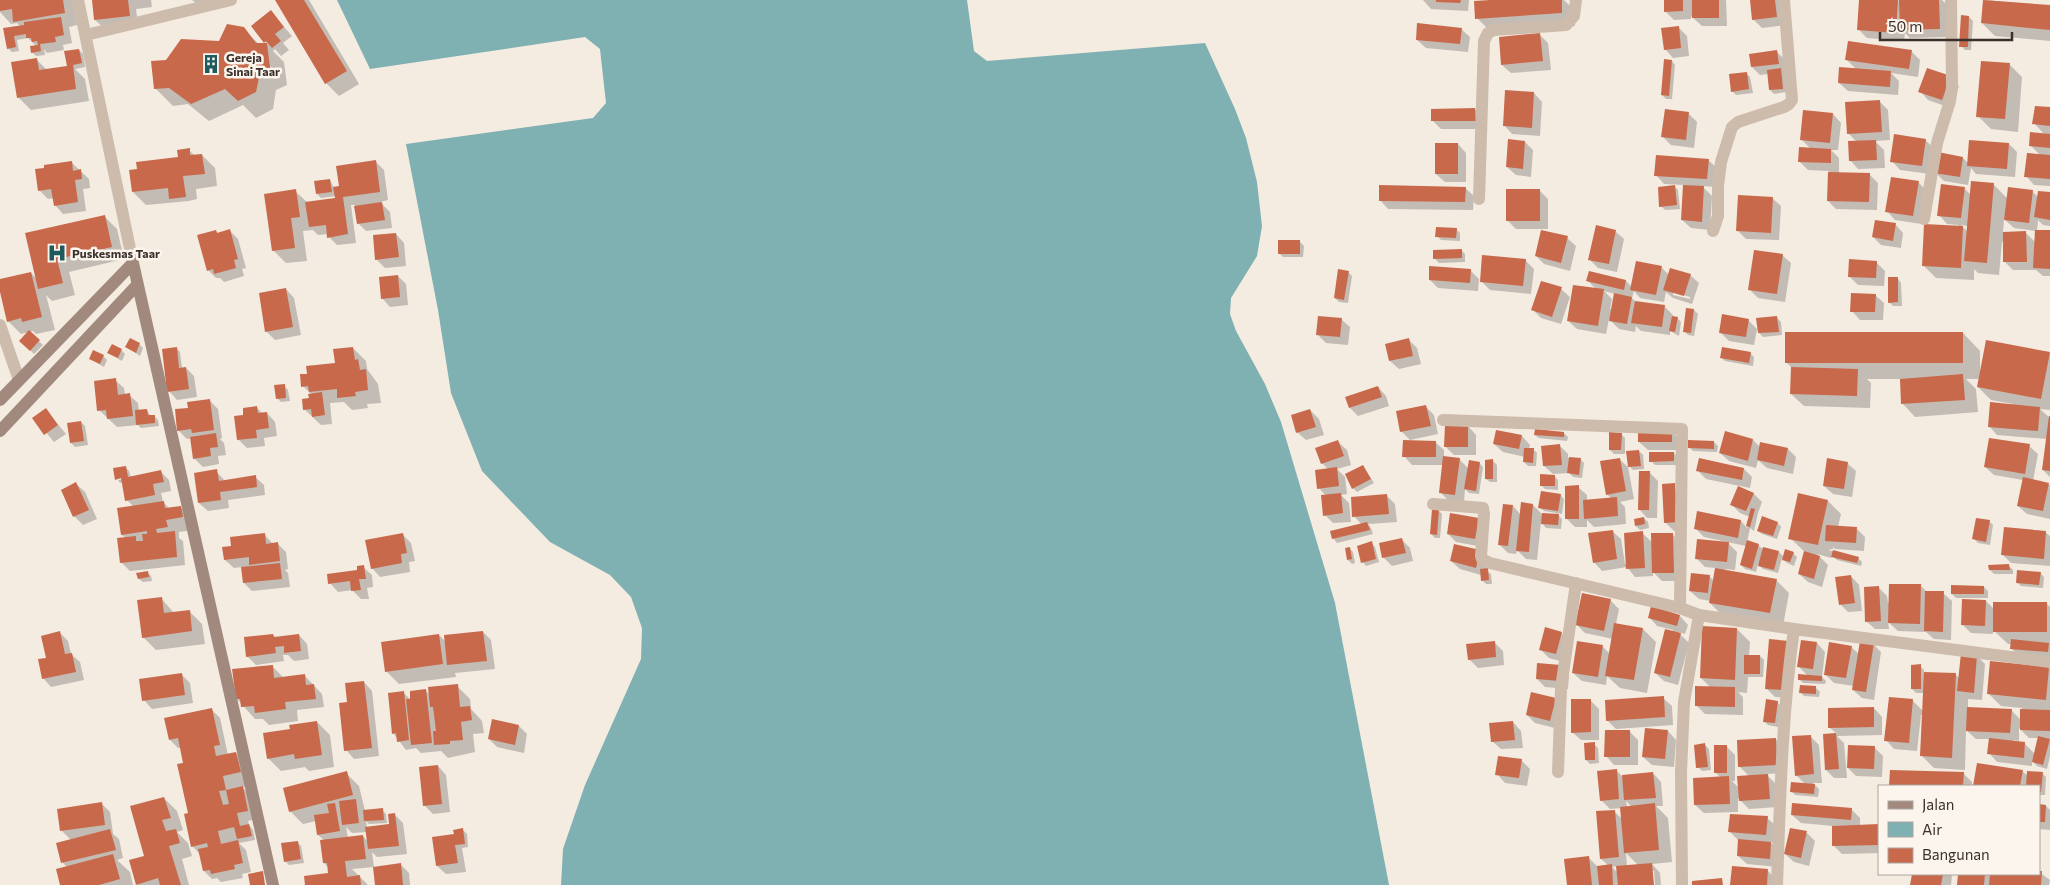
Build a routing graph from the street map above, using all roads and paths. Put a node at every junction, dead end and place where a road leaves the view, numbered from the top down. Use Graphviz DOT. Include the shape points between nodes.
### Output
graph roads {
  1 [pos="78,0"];
  2 [pos="231,0"];
  3 [pos="1576,0"];
  4 [pos="1784,0"];
  5 [pos="1951,0"];
  6 [pos="86,35"];
  7 [pos="1479,199"];
  8 [pos="1924,219"];
  9 [pos="1714,231"];
  10 [pos="133,263"];
  11 [pos="137,285"];
  12 [pos="0,325"];
  13 [pos="19,380"];
  14 [pos="0,400"];
  15 [pos="1443,420"];
  16 [pos="0,431"];
  17 [pos="1433,504"];
  18 [pos="1576,583"];
  19 [pos="1680,608"];
  20 [pos="1699,615"];
  21 [pos="1794,629"];
  22 [pos="2050,662"];
  23 [pos="1558,772"];
  24 [pos="273,885"];
  25 [pos="1682,885"];
  26 [pos="1777,885"];
  1 -- 6 [label="street"];
  2 -- 6 [label="street"];
  3 -- 7 [label="street" via="1574,16 1566,25 1494,30 1486,35"];
  4 -- 9 [label="street" via="1792,100 1790,104 1732,127 1721,162"];
  5 -- 8 [label="street" via="1952,87 1937,143"];
  6 -- 10 [label="street"];
  10 -- 11 [label="street"];
  10 -- 13 [label="street"];
  11 -- 16 [label="street"];
  11 -- 24 [label="street"];
  12 -- 13 [label="street"];
  13 -- 14 [label="street"];
  15 -- 19 [label="street" via="1682,429"];
  17 -- 18 [label="street" via="1482,508 1481,551 1485,562"];
  18 -- 19 [label="street"];
  18 -- 23 [label="street" via="1561,688"];
  19 -- 20 [label="street"];
  20 -- 21 [label="street"];
  20 -- 25 [label="street" via="1684,702"];
  21 -- 22 [label="street"];
  21 -- 26 [label="street" via="1780,777"];
}
